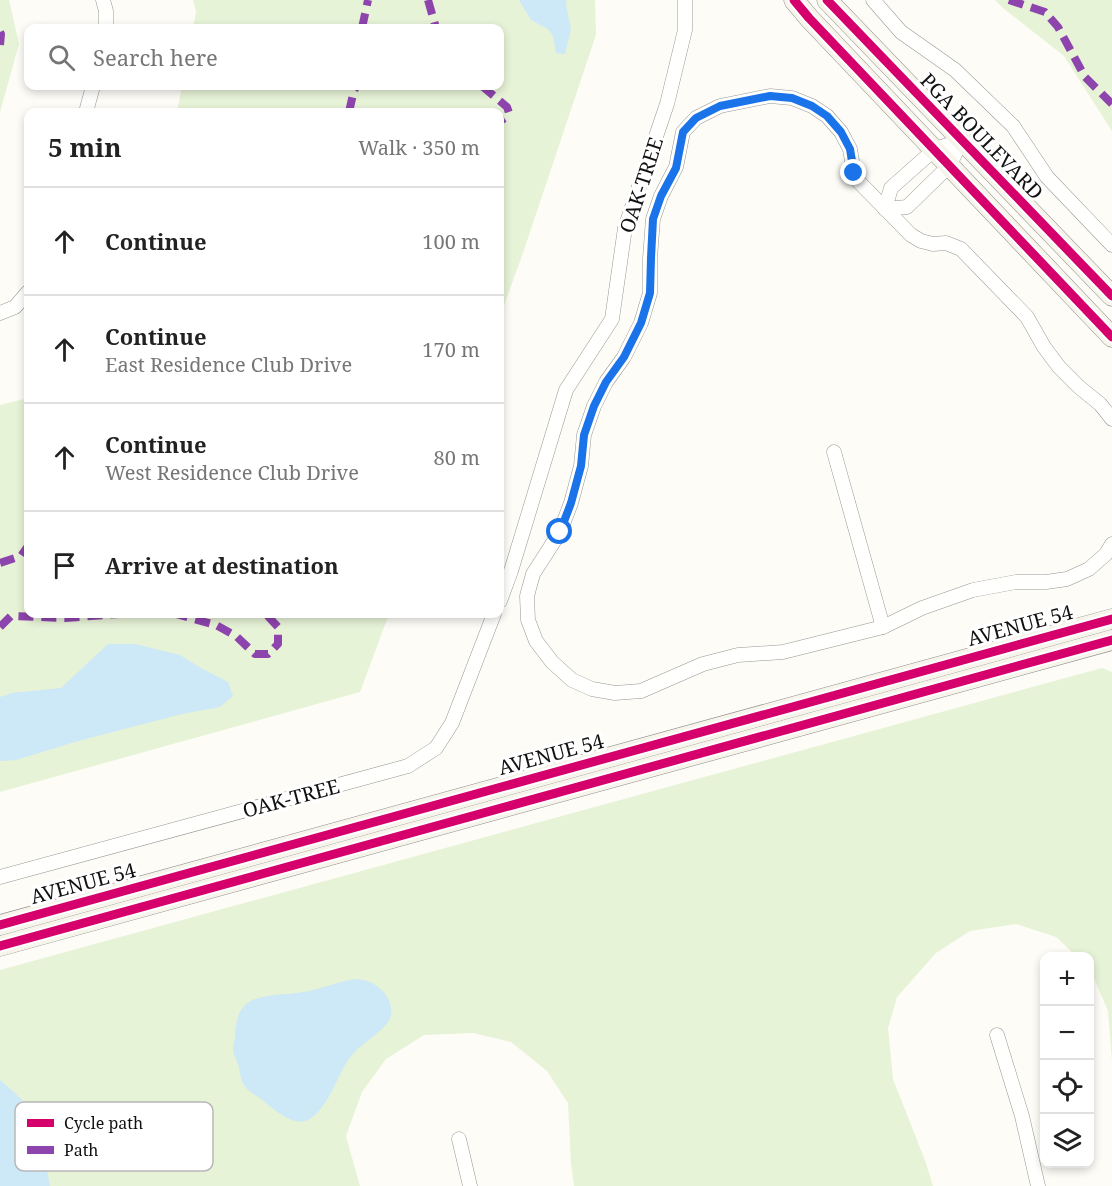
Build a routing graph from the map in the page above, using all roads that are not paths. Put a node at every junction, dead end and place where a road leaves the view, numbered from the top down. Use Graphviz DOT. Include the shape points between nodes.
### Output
graph roads {
  1 [pos="103,0"];
  2 [pos="685,0"];
  3 [pos="794,0"];
  4 [pos="827,0"];
  5 [pos="873,0"];
  6 [pos="106,24"];
  7 [pos="92,90"];
  8 [pos="87,108"];
  9 [pos="961,141"];
  10 [pos="935,149"];
  11 [pos="950,165"];
  12 [pos="885,209"];
  13 [pos="1112,245"];
  14 [pos="1112,296"];
  15 [pos="24,297"];
  16 [pos="0,313"];
  17 [pos="1112,337"];
  18 [pos="1112,419"];
  19 [pos="834,452"];
  20 [pos="1112,544"];
  21 [pos="504,590"];
  22 [pos="493,618"];
  23 [pos="1112,619"];
  24 [pos="884,627"];
  25 [pos="1112,640"];
  26 [pos="0,877"];
  27 [pos="0,925"];
  28 [pos="0,946"];
  29 [pos="997,1035"];
  30 [pos="459,1139"];
  31 [pos="470,1186"];
  32 [pos="1038,1186"];
  1 -- 6 [label="street"];
  2 -- 21 [label="street, OAK-TREE" via="685,30 667,104 625,228 612,319 566,390"];
  3 -- 10 [label="street"];
  4 -- 9 [label="street, PGA BOULEVARD"];
  5 -- 13 [label="street" via="901,32 955,70 1013,126 1047,177"];
  7 -- 8 [label="street"];
  9 -- 10 [label="street"];
  9 -- 11 [label="street"];
  9 -- 14 [label="street, PGA BOULEVARD"];
  10 -- 11 [label="street"];
  10 -- 12 [label="street" via="891,188"];
  11 -- 12 [label="street" via="908,207"];
  11 -- 17 [label="street"];
  12 -- 18 [label="street" via="921,241 961,249 1027,317 1059,367"];
  12 -- 24 [label="street" via="859,182 841,132 827,116 792,98 770,96 720,106 696,118 683,132 676,168 653,219 650,293 641,323 594,406 584,435 571,503 560,532 532,574 527,596 528,620 552,662 572,680 615,693 641,691 703,664 738,655 783,652"];
  15 -- 16 [label="street" via="15,307"];
  19 -- 24 [label="street"];
  20 -- 24 [label="street" via="1089,569 1067,579 973,590"];
  22 -- 26 [label="street, OAK-TREE" via="452,723 436,748 408,766"];
  23 -- 27 [label="street, AVENUE 54"];
  25 -- 28 [label="street, AVENUE 54"];
  29 -- 32 [label="street"];
  30 -- 31 [label="street"];
}
